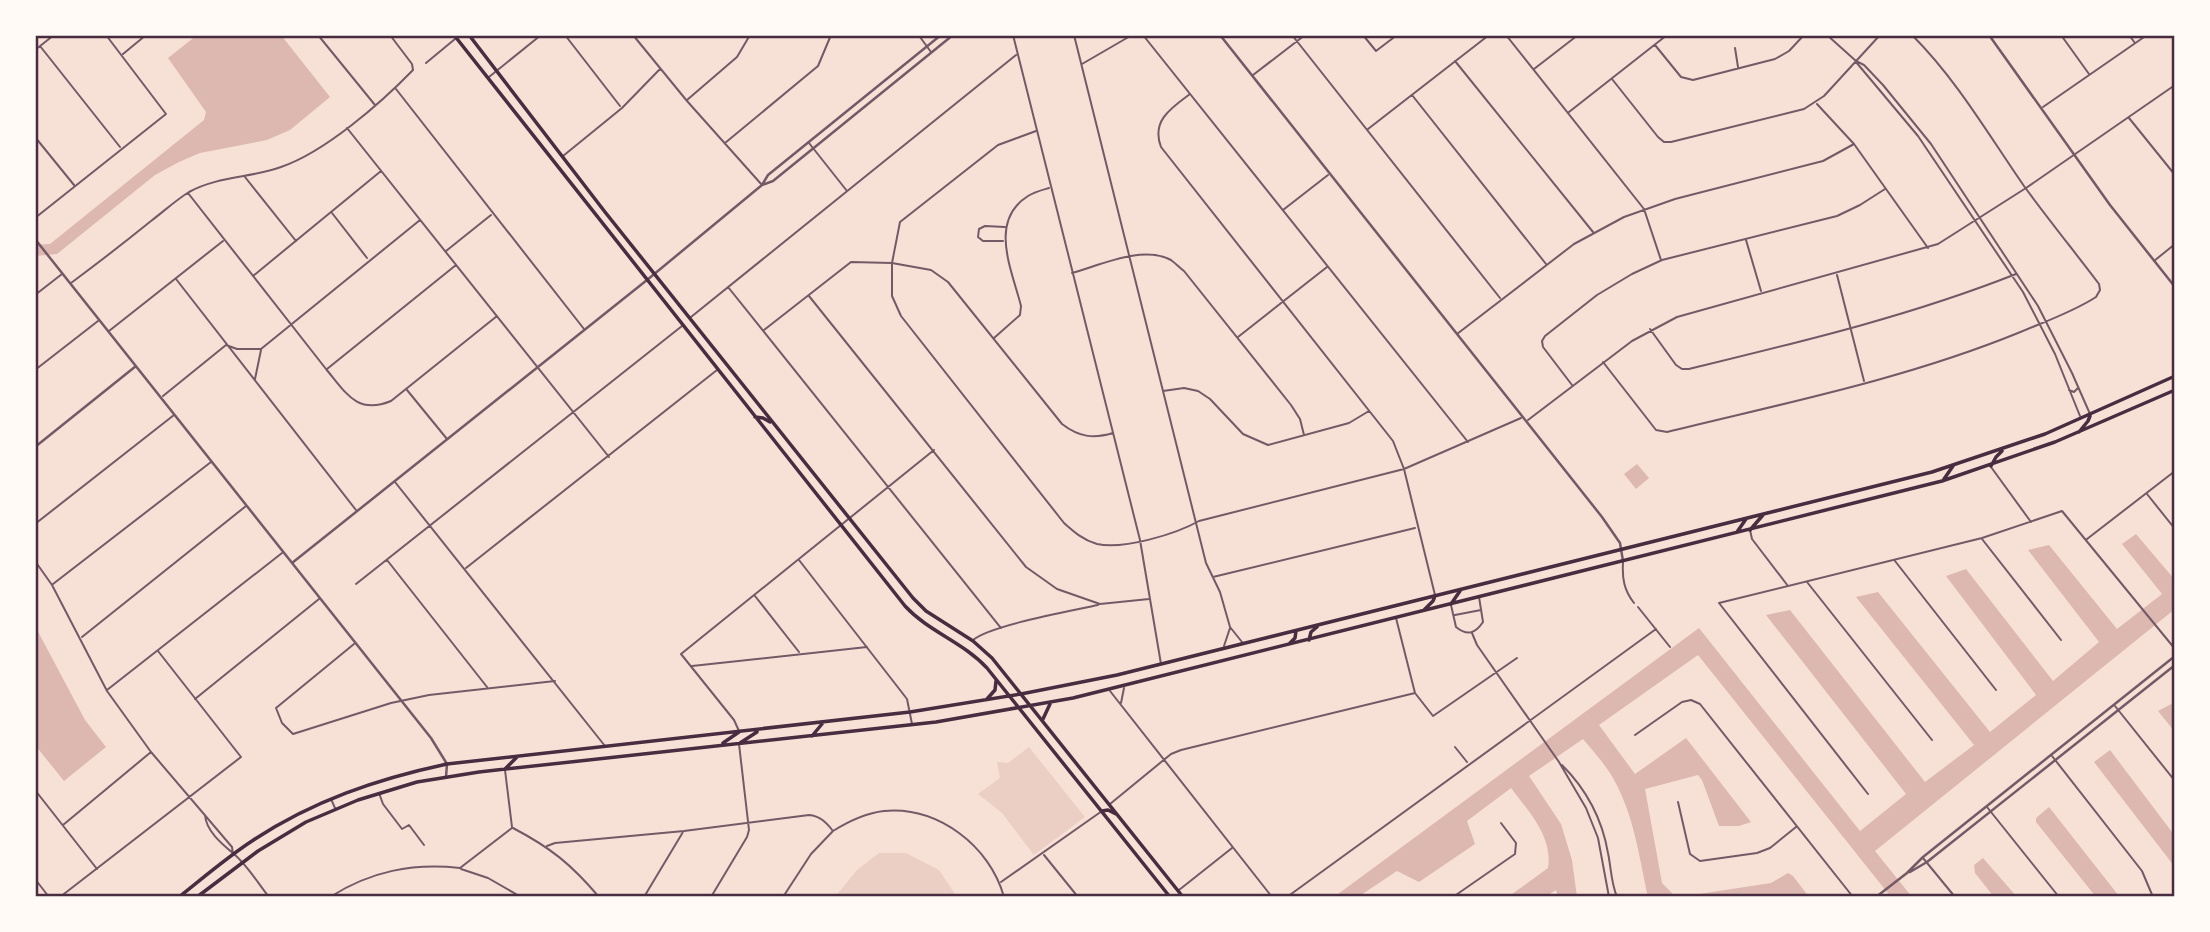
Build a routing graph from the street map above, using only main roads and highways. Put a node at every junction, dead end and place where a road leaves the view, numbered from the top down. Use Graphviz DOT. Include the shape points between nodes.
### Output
graph roads {
  1 [pos="470,35"];
  2 [pos="455,36"];
  3 [pos="2175,376"];
  4 [pos="2175,390"];
  5 [pos="2090,415"];
  6 [pos="755,417"];
  7 [pos="775,425"];
  8 [pos="2077,433"];
  9 [pos="2004,449"];
  10 [pos="1954,465"];
  11 [pos="1991,466"];
  12 [pos="1942,481"];
  13 [pos="1764,514"];
  14 [pos="1746,519"];
  15 [pos="1750,530"];
  16 [pos="1736,533"];
  17 [pos="1462,589"];
  18 [pos="1435,596"];
  19 [pos="1451,604"];
  20 [pos="1422,612"];
  21 [pos="1319,625"];
  22 [pos="1296,631"];
  23 [pos="1309,640"];
  24 [pos="1287,645"];
  25 [pos="995,679"];
  26 [pos="1021,694"];
  27 [pos="1009,696"];
  28 [pos="986,700"];
  29 [pos="1051,702"];
  30 [pos="1031,706"];
  31 [pos="1018,708"];
  32 [pos="1043,721"];
  33 [pos="824,723"];
  34 [pos="762,730"];
  35 [pos="739,732"];
  36 [pos="812,736"];
  37 [pos="739,744"];
  38 [pos="718,746"];
  39 [pos="518,756"];
  40 [pos="505,769"];
  41 [pos="1102,811"];
  42 [pos="1118,815"];
  43 [pos="179,897"];
  44 [pos="197,897"];
  45 [pos="1170,897"];
  46 [pos="1183,897"];
  1 -- 7 [label="main road"];
  2 -- 6 [label="main road"];
  3 -- 5 [label="main road"];
  4 -- 8 [label="main road"];
  5 -- 8 [label="main road"];
  5 -- 9 [label="main road"];
  6 -- 7 [label="main road"];
  6 -- 25 [label="main road" via="912,614 973,655"];
  7 -- 26 [label="main road" via="914,599 992,658"];
  8 -- 11 [label="main road"];
  9 -- 10 [label="main road"];
  9 -- 11 [label="main road"];
  10 -- 12 [label="main road"];
  10 -- 13 [label="main road"];
  11 -- 12 [label="main road"];
  12 -- 15 [label="main road"];
  13 -- 14 [label="main road"];
  13 -- 15 [label="main road"];
  14 -- 16 [label="main road"];
  14 -- 17 [label="main road"];
  15 -- 16 [label="main road"];
  16 -- 19 [label="main road"];
  17 -- 18 [label="main road"];
  17 -- 19 [label="main road"];
  18 -- 20 [label="main road"];
  18 -- 21 [label="main road"];
  19 -- 20 [label="main road"];
  20 -- 23 [label="main road"];
  21 -- 22 [label="main road"];
  21 -- 23 [label="main road"];
  22 -- 24 [label="main road" via="1296,638"];
  22 -- 26 [label="main road"];
  23 -- 24 [label="main road"];
  24 -- 29 [label="main road"];
  25 -- 27 [label="main road"];
  25 -- 28 [label="main road" via="995,690"];
  26 -- 27 [label="main road"];
  26 -- 30 [label="main road"];
  27 -- 28 [label="main road"];
  27 -- 31 [label="main road"];
  28 -- 33 [label="main road"];
  29 -- 30 [label="main road"];
  29 -- 32 [label="main road"];
  30 -- 31 [label="main road"];
  30 -- 32 [label="main road"];
  31 -- 36 [label="main road"];
  31 -- 41 [label="main road"];
  32 -- 42 [label="main road"];
  33 -- 34 [label="main road"];
  33 -- 36 [label="main road"];
  34 -- 35 [label="main road"];
  34 -- 37 [label="main road"];
  35 -- 38 [label="main road"];
  35 -- 39 [label="main road"];
  36 -- 37 [label="main road"];
  37 -- 38 [label="main road"];
  38 -- 40 [label="main road"];
  39 -- 40 [label="main road"];
  39 -- 43 [label="main road" via="447,764 375,781 331,798 233,854"];
  40 -- 44 [label="main road" via="379,792 335,808 290,831"];
  41 -- 42 [label="main road"];
  41 -- 45 [label="main road"];
  42 -- 46 [label="main road"];
}
